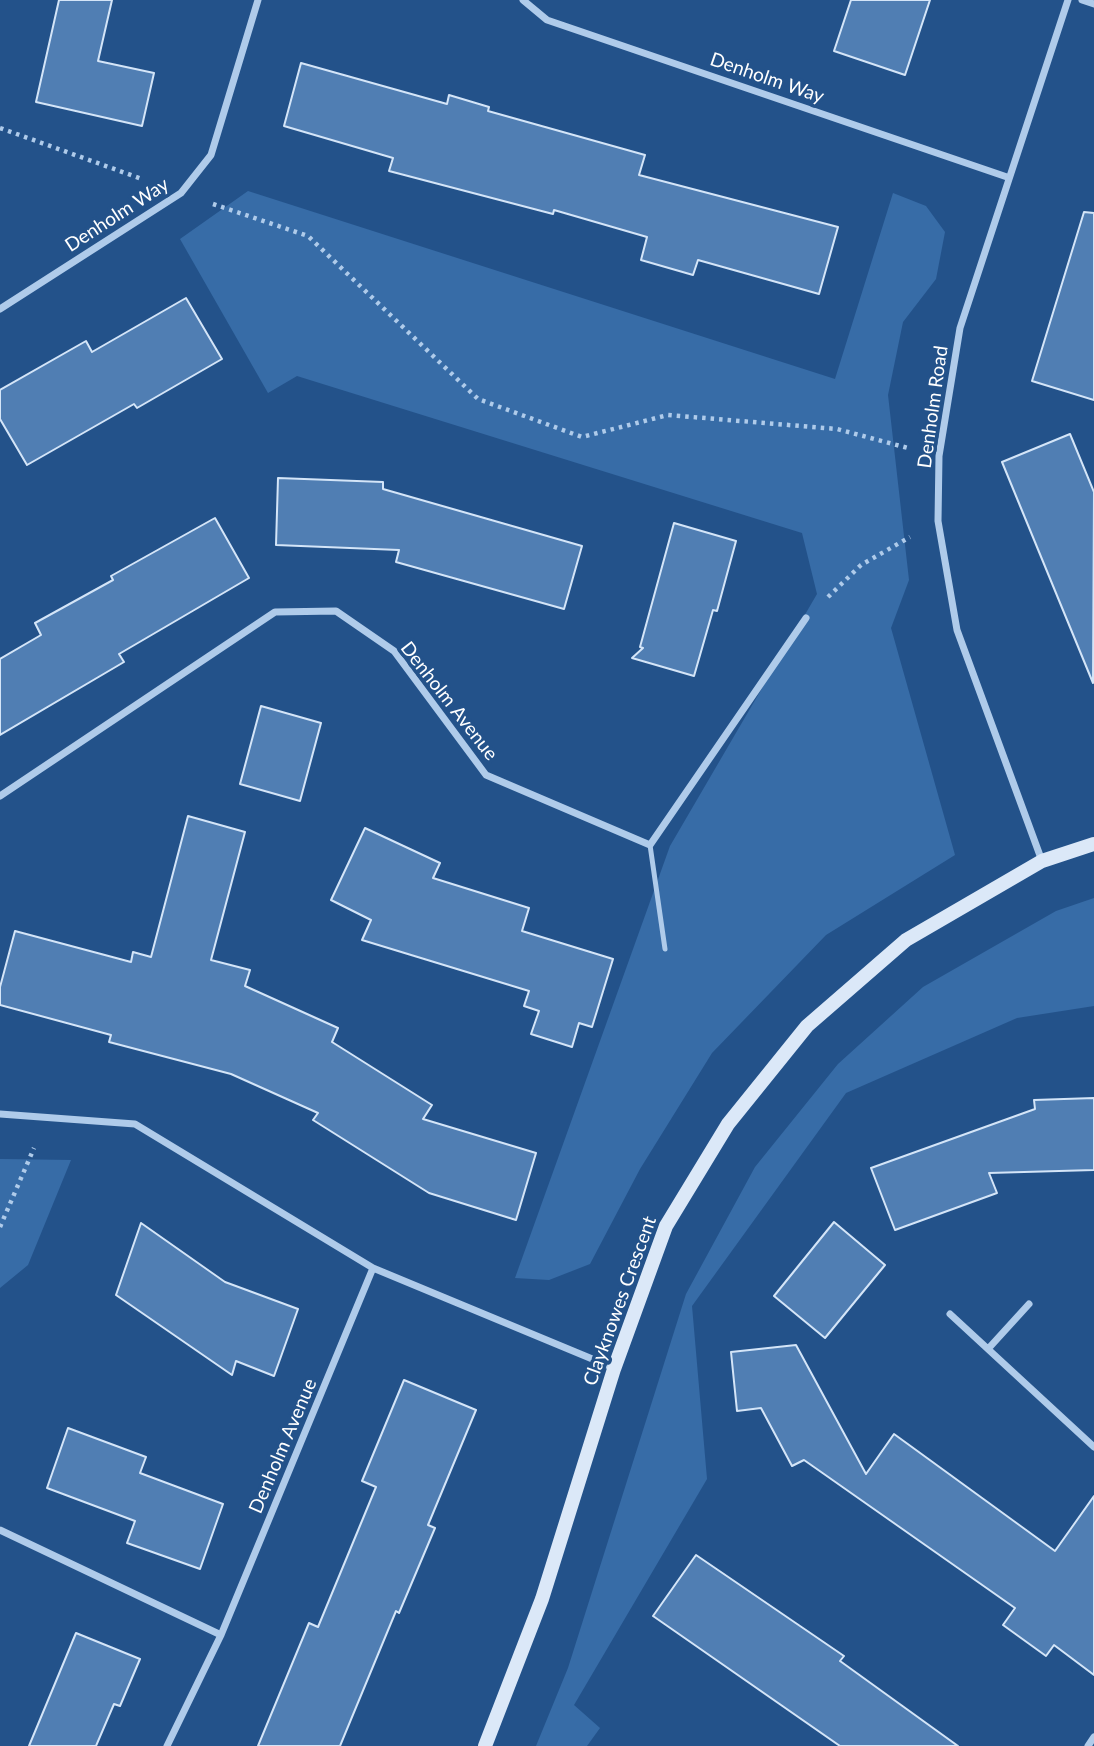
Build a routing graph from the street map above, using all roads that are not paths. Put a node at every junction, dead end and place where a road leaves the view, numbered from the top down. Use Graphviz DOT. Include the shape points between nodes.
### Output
graph roads {
  1 [pos="258,0"];
  2 [pos="523,0"];
  3 [pos="1068,0"];
  4 [pos="1082,0"];
  5 [pos="1094,4"];
  6 [pos="1007,177"];
  7 [pos="0,309"];
  8 [pos="806,618"];
  9 [pos="0,796"];
  10 [pos="1094,844"];
  11 [pos="650,845"];
  12 [pos="1042,862"];
  13 [pos="665,949"];
  14 [pos="0,1114"];
  15 [pos="373,1268"];
  16 [pos="1029,1304"];
  17 [pos="950,1314"];
  18 [pos="988,1349"];
  19 [pos="614,1369"];
  20 [pos="1094,1447"];
  21 [pos="0,1530"];
  22 [pos="221,1635"];
  23 [pos="1094,1737"];
  24 [pos="167,1746"];
  25 [pos="485,1746"];
  26 [pos="1088,1746"];
  1 -- 7 [label="street, Denholm Way" via="211,155 181,193"];
  2 -- 6 [label="street, Denholm Way" via="547,20"];
  3 -- 6 [label="street, Denholm Road"];
  4 -- 5 [label="street"];
  6 -- 12 [label="street, Denholm Road" via="960,328 939,456 938,520 957,630"];
  8 -- 11 [label="street"];
  9 -- 11 [label="street, Denholm Avenue" via="275,611 336,611 394,652 486,775"];
  10 -- 12 [label="street, Clayknowes Crescent"];
  11 -- 13 [label="lane"];
  12 -- 19 [label="street, Clayknowes Crescent" via="906,940 807,1026 728,1124 666,1226"];
  14 -- 15 [label="street" via="135,1124"];
  15 -- 19 [label="street"];
  15 -- 22 [label="street, Denholm Avenue"];
  16 -- 18 [label="street"];
  17 -- 18 [label="street"];
  18 -- 20 [label="street"];
  19 -- 25 [label="street, Clayknowes Crescent" via="542,1599"];
  21 -- 22 [label="street"];
  22 -- 24 [label="street, Denholm Avenue"];
  23 -- 26 [label="street"];
}
